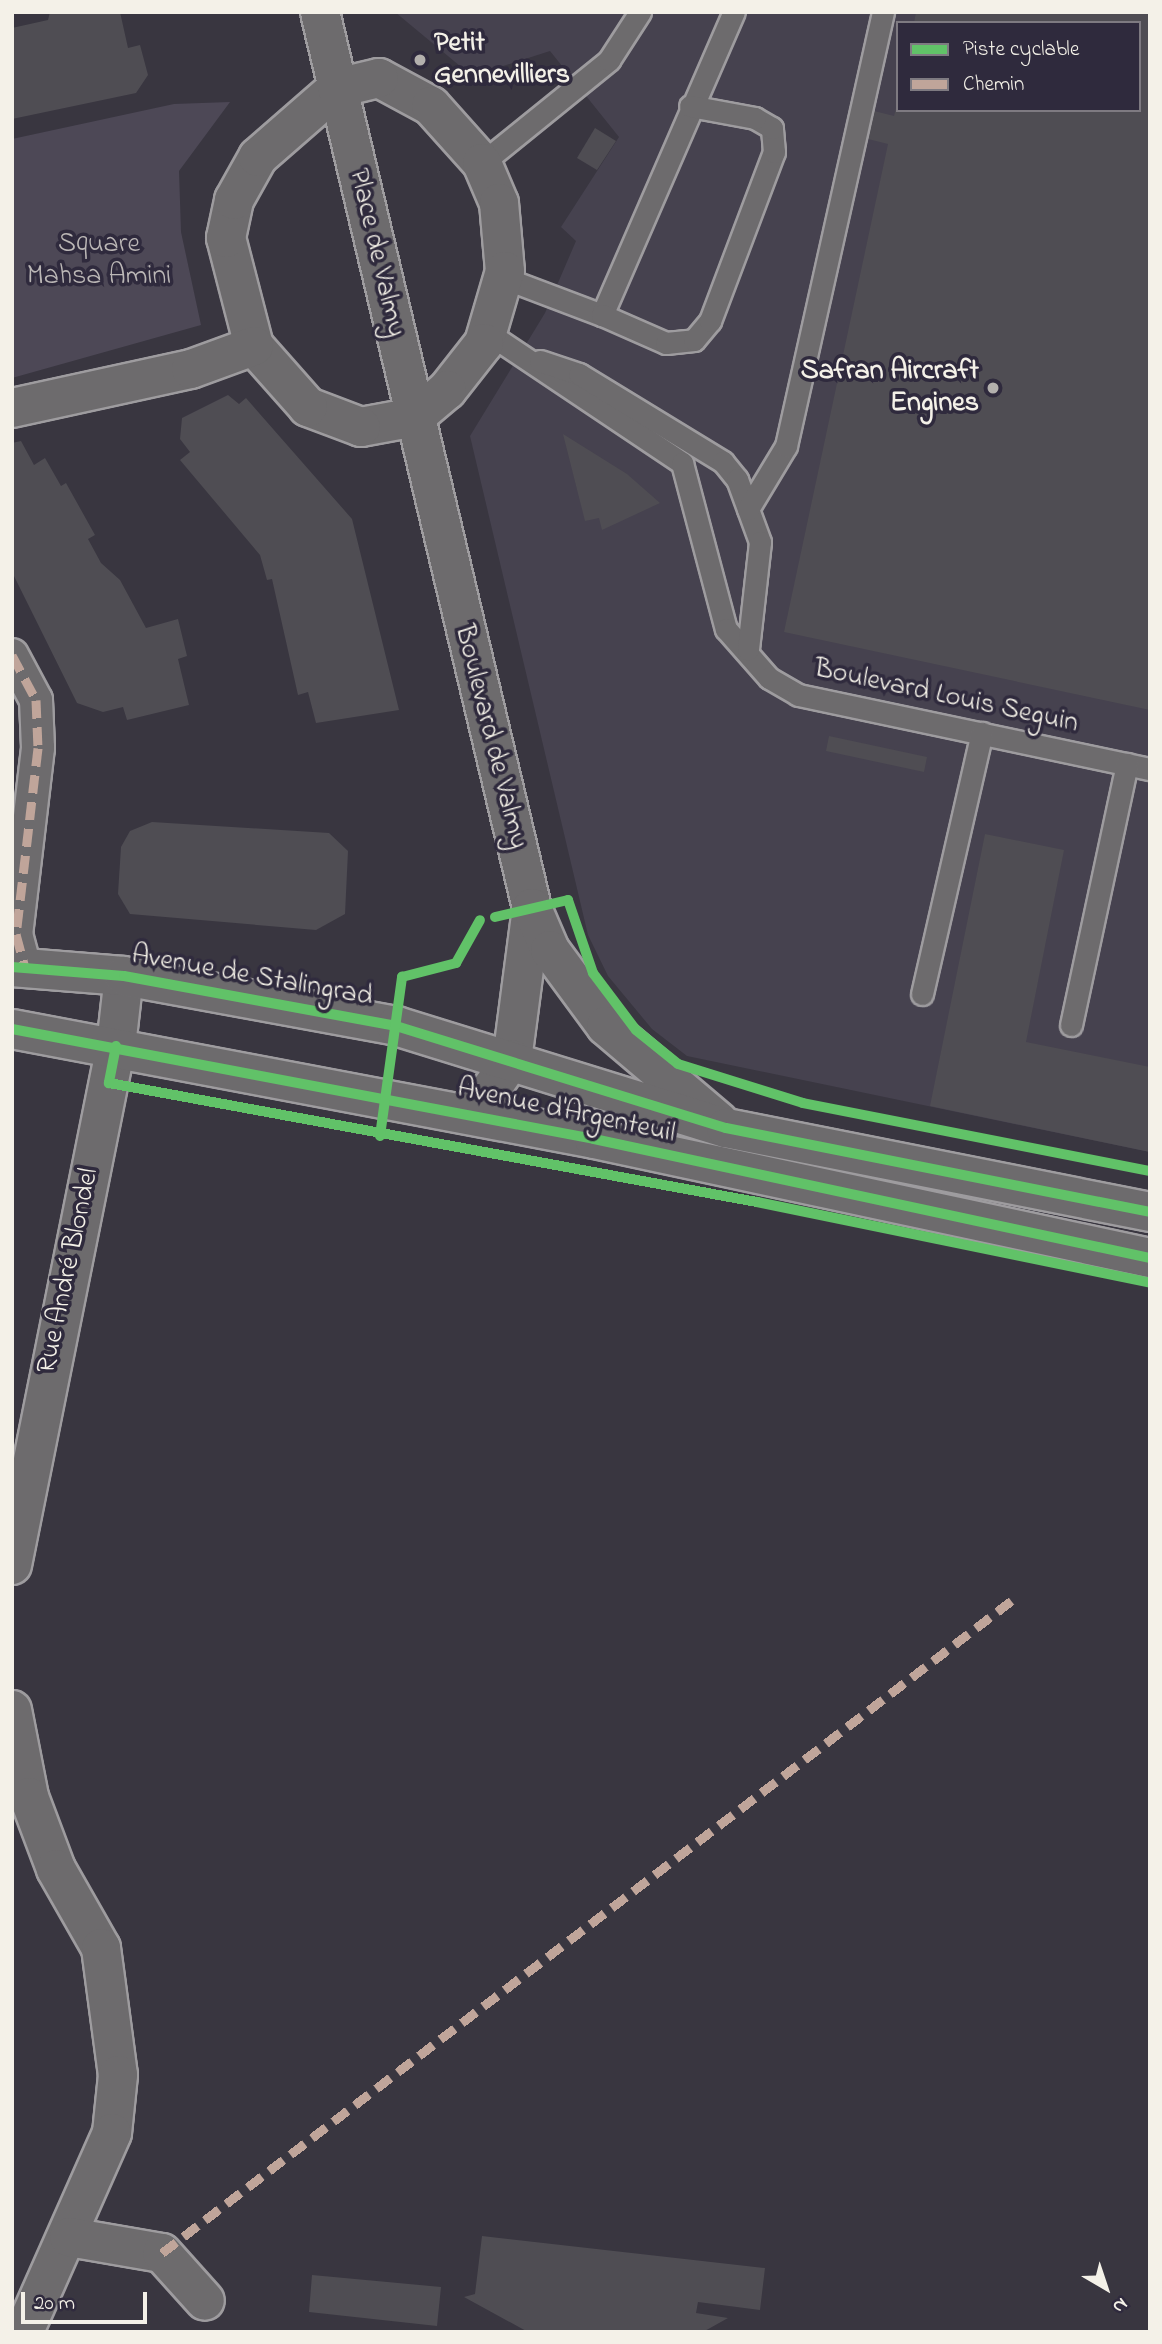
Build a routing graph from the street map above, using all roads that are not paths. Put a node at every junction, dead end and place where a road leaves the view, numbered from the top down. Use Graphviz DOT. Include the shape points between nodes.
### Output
graph roads {
  1 [pos="320,12"];
  2 [pos="640,12"];
  3 [pos="734,12"];
  4 [pos="883,12"];
  5 [pos="337,88"];
  6 [pos="690,106"];
  7 [pos="482,163"];
  8 [pos="505,278"];
  9 [pos="602,315"];
  10 [pos="488,333"];
  11 [pos="254,346"];
  12 [pos="528,358"];
  13 [pos="12,408"];
  14 [pos="415,417"];
  15 [pos="748,509"];
  16 [pos="748,649"];
  17 [pos="12,655"];
  18 [pos="982,733"];
  19 [pos="1127,764"];
  20 [pos="1150,769"];
  21 [pos="531,908"];
  22 [pos="19,968"];
  23 [pos="124,976"];
  24 [pos="922,994"];
  25 [pos="1071,1025"];
  26 [pos="12,1028"];
  27 [pos="116,1046"];
  28 [pos="512,1059"];
  29 [pos="639,1106"];
  30 [pos="473,1115"];
  31 [pos="726,1128"];
  32 [pos="594,1139"];
  33 [pos="1150,1212"];
  34 [pos="1150,1258"];
  35 [pos="13,1554"];
  36 [pos="12,1710"];
  37 [pos="69,2237"];
  38 [pos="52,2274"];
  39 [pos="12,2293"];
  40 [pos="205,2301"];
  41 [pos="24,2332"];
  1 -- 5 [label="main road"];
  2 -- 7 [label="lane" via="608,60"];
  3 -- 6 [label="lane"];
  4 -- 15 [label="lane" via="786,446"];
  5 -- 7 [label="main road" via="379,78 411,92 451,122"];
  5 -- 11 [label="main road" via="258,157 234,200 226,238"];
  5 -- 14 [label="main road, Place de Valmy"];
  6 -- 9 [label="lane"];
  6 -- 9 [label="lane" via="755,118 772,128 774,152 710,321 694,340 666,343"];
  7 -- 8 [label="main road" via="499,203"];
  8 -- 9 [label="lane"];
  8 -- 10 [label="main road"];
  10 -- 12 [label="lane, Boulevard Louis Seguin"];
  10 -- 14 [label="main road" via="471,364"];
  11 -- 13 [label="main road" via="191,369"];
  11 -- 14 [label="main road" via="308,407 337,420 361,426"];
  12 -- 15 [label="lane, Boulevard Louis Seguin" via="579,374 723,462"];
  12 -- 16 [label="lane, Boulevard Louis Seguin" via="682,463 726,629"];
  14 -- 21 [label="main road, Boulevard de Valmy"];
  15 -- 16 [label="lane, Boulevard Louis Seguin" via="760,542"];
  16 -- 18 [label="lane, Boulevard Louis Seguin" via="769,678 798,695"];
  17 -- 22 [label="street" via="36,700 38,748 16,934"];
  18 -- 19 [label="lane, Boulevard Louis Seguin"];
  18 -- 24 [label="lane"];
  19 -- 20 [label="lane, Boulevard Louis Seguin"];
  19 -- 25 [label="lane"];
  21 -- 28 [label="main road, Boulevard de Valmy"];
  21 -- 31 [label="main road" via="550,950 606,1026"];
  22 -- 23 [label="main road, Avenue de Stalingrad"];
  23 -- 27 [label="main road, Rue André Blondel"];
  23 -- 28 [label="main road, Avenue de Stalingrad" via="396,1026"];
  26 -- 27 [label="main road, Avenue d'Argenteuil"];
  27 -- 30 [label="main road, Avenue d'Argenteuil"];
  27 -- 35 [label="main road, Rue André Blondel"];
  28 -- 29 [label="main road, Avenue de Stalingrad"];
  28 -- 30 [label="main road, Boulevard de Valmy"];
  28 -- 32 [label="main road"];
  29 -- 31 [label="main road, Avenue d'Argenteuil"];
  30 -- 32 [label="main road, Avenue d'Argenteuil"];
  31 -- 33 [label="main road, Avenue d'Argenteuil"];
  32 -- 34 [label="main road, Avenue d'Argenteuil"];
  36 -- 37 [label="main road" via="29,1797 56,1869 101,1948 114,2024 118,2075 112,2133"];
  37 -- 38 [label="main road"];
  37 -- 40 [label="main road" via="162,2253"];
  38 -- 39 [label="main road"];
  38 -- 41 [label="main road"];
}
